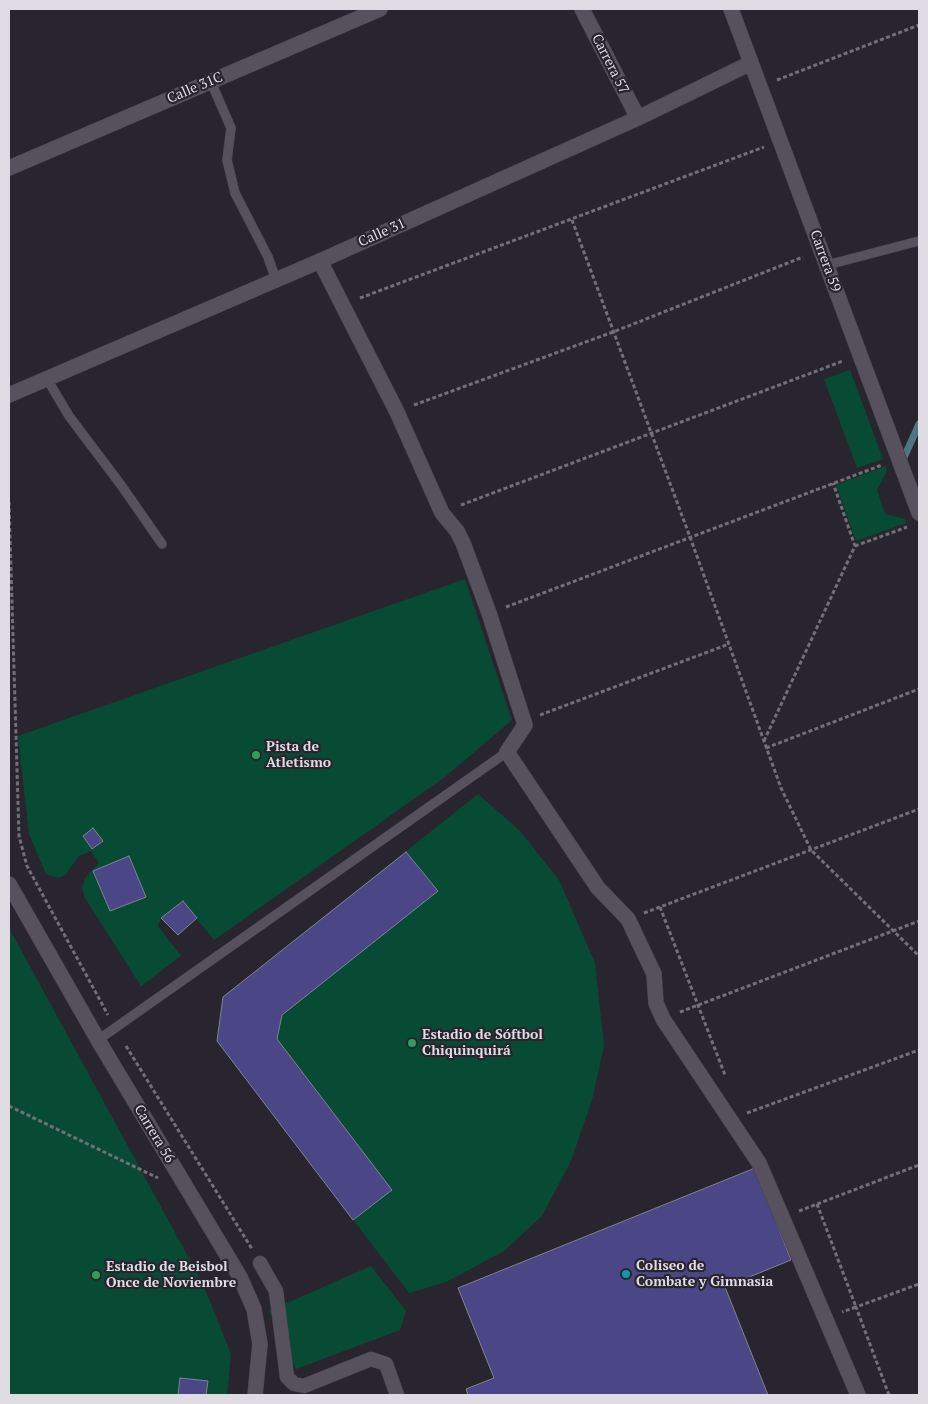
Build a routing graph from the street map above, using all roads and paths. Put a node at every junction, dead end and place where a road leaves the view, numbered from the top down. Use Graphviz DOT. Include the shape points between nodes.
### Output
graph roads {
  1 [pos="380,9"];
  2 [pos="582,9"];
  3 [pos="731,9"];
  4 [pos="919,25"];
  5 [pos="751,63"];
  6 [pos="211,82"];
  7 [pos="760,86"];
  8 [pos="638,118"];
  9 [pos="781,141"];
  10 [pos="9,168"];
  11 [pos="572,220"];
  12 [pos="919,241"];
  13 [pos="821,250"];
  14 [pos="320,260"];
  15 [pos="827,266"];
  16 [pos="276,280"];
  17 [pos="341,305"];
  18 [pos="612,332"];
  19 [pos="860,355"];
  20 [pos="46,379"];
  21 [pos="9,395"];
  22 [pos="397,412"];
  23 [pos="652,434"];
  24 [pos="899,458"];
  25 [pos="833,483"];
  26 [pos="9,502"];
  27 [pos="442,513"];
  28 [pos="919,513"];
  29 [pos="910,526"];
  30 [pos="690,537"];
  31 [pos="162,544"];
  32 [pos="855,546"];
  33 [pos="489,613"];
  34 [pos="729,644"];
  35 [pos="919,689"];
  36 [pos="524,721"];
  37 [pos="764,741"];
  38 [pos="766,748"];
  39 [pos="507,752"];
  40 [pos="919,809"];
  41 [pos="811,850"];
  42 [pos="9,884"];
  43 [pos="660,907"];
  44 [pos="628,919"];
  45 [pos="919,921"];
  46 [pos="894,931"];
  47 [pos="919,956"];
  48 [pos="698,1006"];
  49 [pos="663,1019"];
  50 [pos="115,1028"];
  51 [pos="98,1040"];
  52 [pos="919,1050"];
  53 [pos="726,1079"];
  54 [pos="9,1106"];
  55 [pos="730,1119"];
  56 [pos="919,1165"];
  57 [pos="153,1170"];
  58 [pos="817,1204"];
  59 [pos="782,1217"];
  60 [pos="260,1263"];
  61 [pos="919,1284"];
  62 [pos="856,1307"];
  63 [pos="825,1318"];
  64 [pos="255,1395"];
  65 [pos="397,1395"];
  66 [pos="858,1395"];
  67 [pos="889,1395"];
  1 -- 6 [label="street, Calle 31C"];
  2 -- 8 [label="street, Carrera 57"];
  3 -- 5 [label="street, Carrera 59"];
  4 -- 7 [label="path"];
  5 -- 7 [label="street, Carrera 59"];
  5 -- 8 [label="street, Calle 31"];
  6 -- 10 [label="street, Calle 31C"];
  6 -- 16 [label="lane" via="231,128 227,160 235,193 268,257"];
  7 -- 9 [label="street, Carrera 59"];
  8 -- 14 [label="street, Calle 31"];
  9 -- 11 [label="path"];
  9 -- 13 [label="street, Carrera 59"];
  11 -- 17 [label="path"];
  11 -- 18 [label="path"];
  12 -- 15 [label="lane"];
  13 -- 15 [label="street, Carrera 59"];
  13 -- 18 [label="path"];
  14 -- 16 [label="street, Calle 31"];
  14 -- 17 [label="street"];
  15 -- 19 [label="street, Carrera 59"];
  16 -- 20 [label="street, Calle 31"];
  17 -- 22 [label="street"];
  18 -- 22 [label="path"];
  18 -- 23 [label="path"];
  19 -- 23 [label="path"];
  19 -- 24 [label="street, Carrera 59"];
  20 -- 21 [label="street, Calle 31"];
  20 -- 31 [label="lane"];
  22 -- 27 [label="street"];
  23 -- 27 [label="path"];
  23 -- 30 [label="path"];
  24 -- 25 [label="path"];
  24 -- 28 [label="street, Carrera 59"];
  25 -- 30 [label="path"];
  25 -- 32 [label="path"];
  26 -- 50 [label="path" via="19,836 27,866"];
  27 -- 33 [label="street" via="463,543"];
  29 -- 32 [label="path"];
  30 -- 33 [label="path"];
  30 -- 34 [label="path"];
  32 -- 37 [label="path"];
  33 -- 36 [label="street"];
  34 -- 36 [label="path"];
  34 -- 37 [label="path"];
  35 -- 38 [label="path"];
  36 -- 39 [label="street" via="525,725"];
  37 -- 38 [label="path"];
  38 -- 41 [label="path"];
  39 -- 44 [label="street" via="598,888"];
  39 -- 50 [label="lane"];
  40 -- 41 [label="path"];
  41 -- 43 [label="path"];
  41 -- 46 [label="path"];
  42 -- 51 [label="street, Carrera 56"];
  43 -- 44 [label="path"];
  43 -- 48 [label="path"];
  44 -- 49 [label="street" via="654,974 656,1003"];
  45 -- 46 [label="path"];
  46 -- 47 [label="path"];
  46 -- 48 [label="path"];
  48 -- 49 [label="path"];
  48 -- 53 [label="path"];
  49 -- 55 [label="street"];
  50 -- 51 [label="lane"];
  50 -- 60 [label="path"];
  51 -- 64 [label="street, Carrera 56" via="240,1277 254,1309 260,1344"];
  52 -- 55 [label="path"];
  54 -- 57 [label="path" via="158,1178"];
  55 -- 59 [label="street" via="759,1163"];
  56 -- 58 [label="path"];
  58 -- 59 [label="path"];
  58 -- 62 [label="path"];
  59 -- 63 [label="street"];
  60 -- 65 [label="street" via="276,1291 288,1377 294,1384 304,1386 371,1358 386,1364"];
  61 -- 62 [label="path"];
  62 -- 63 [label="path"];
  62 -- 67 [label="path"];
  63 -- 66 [label="street"];
}
